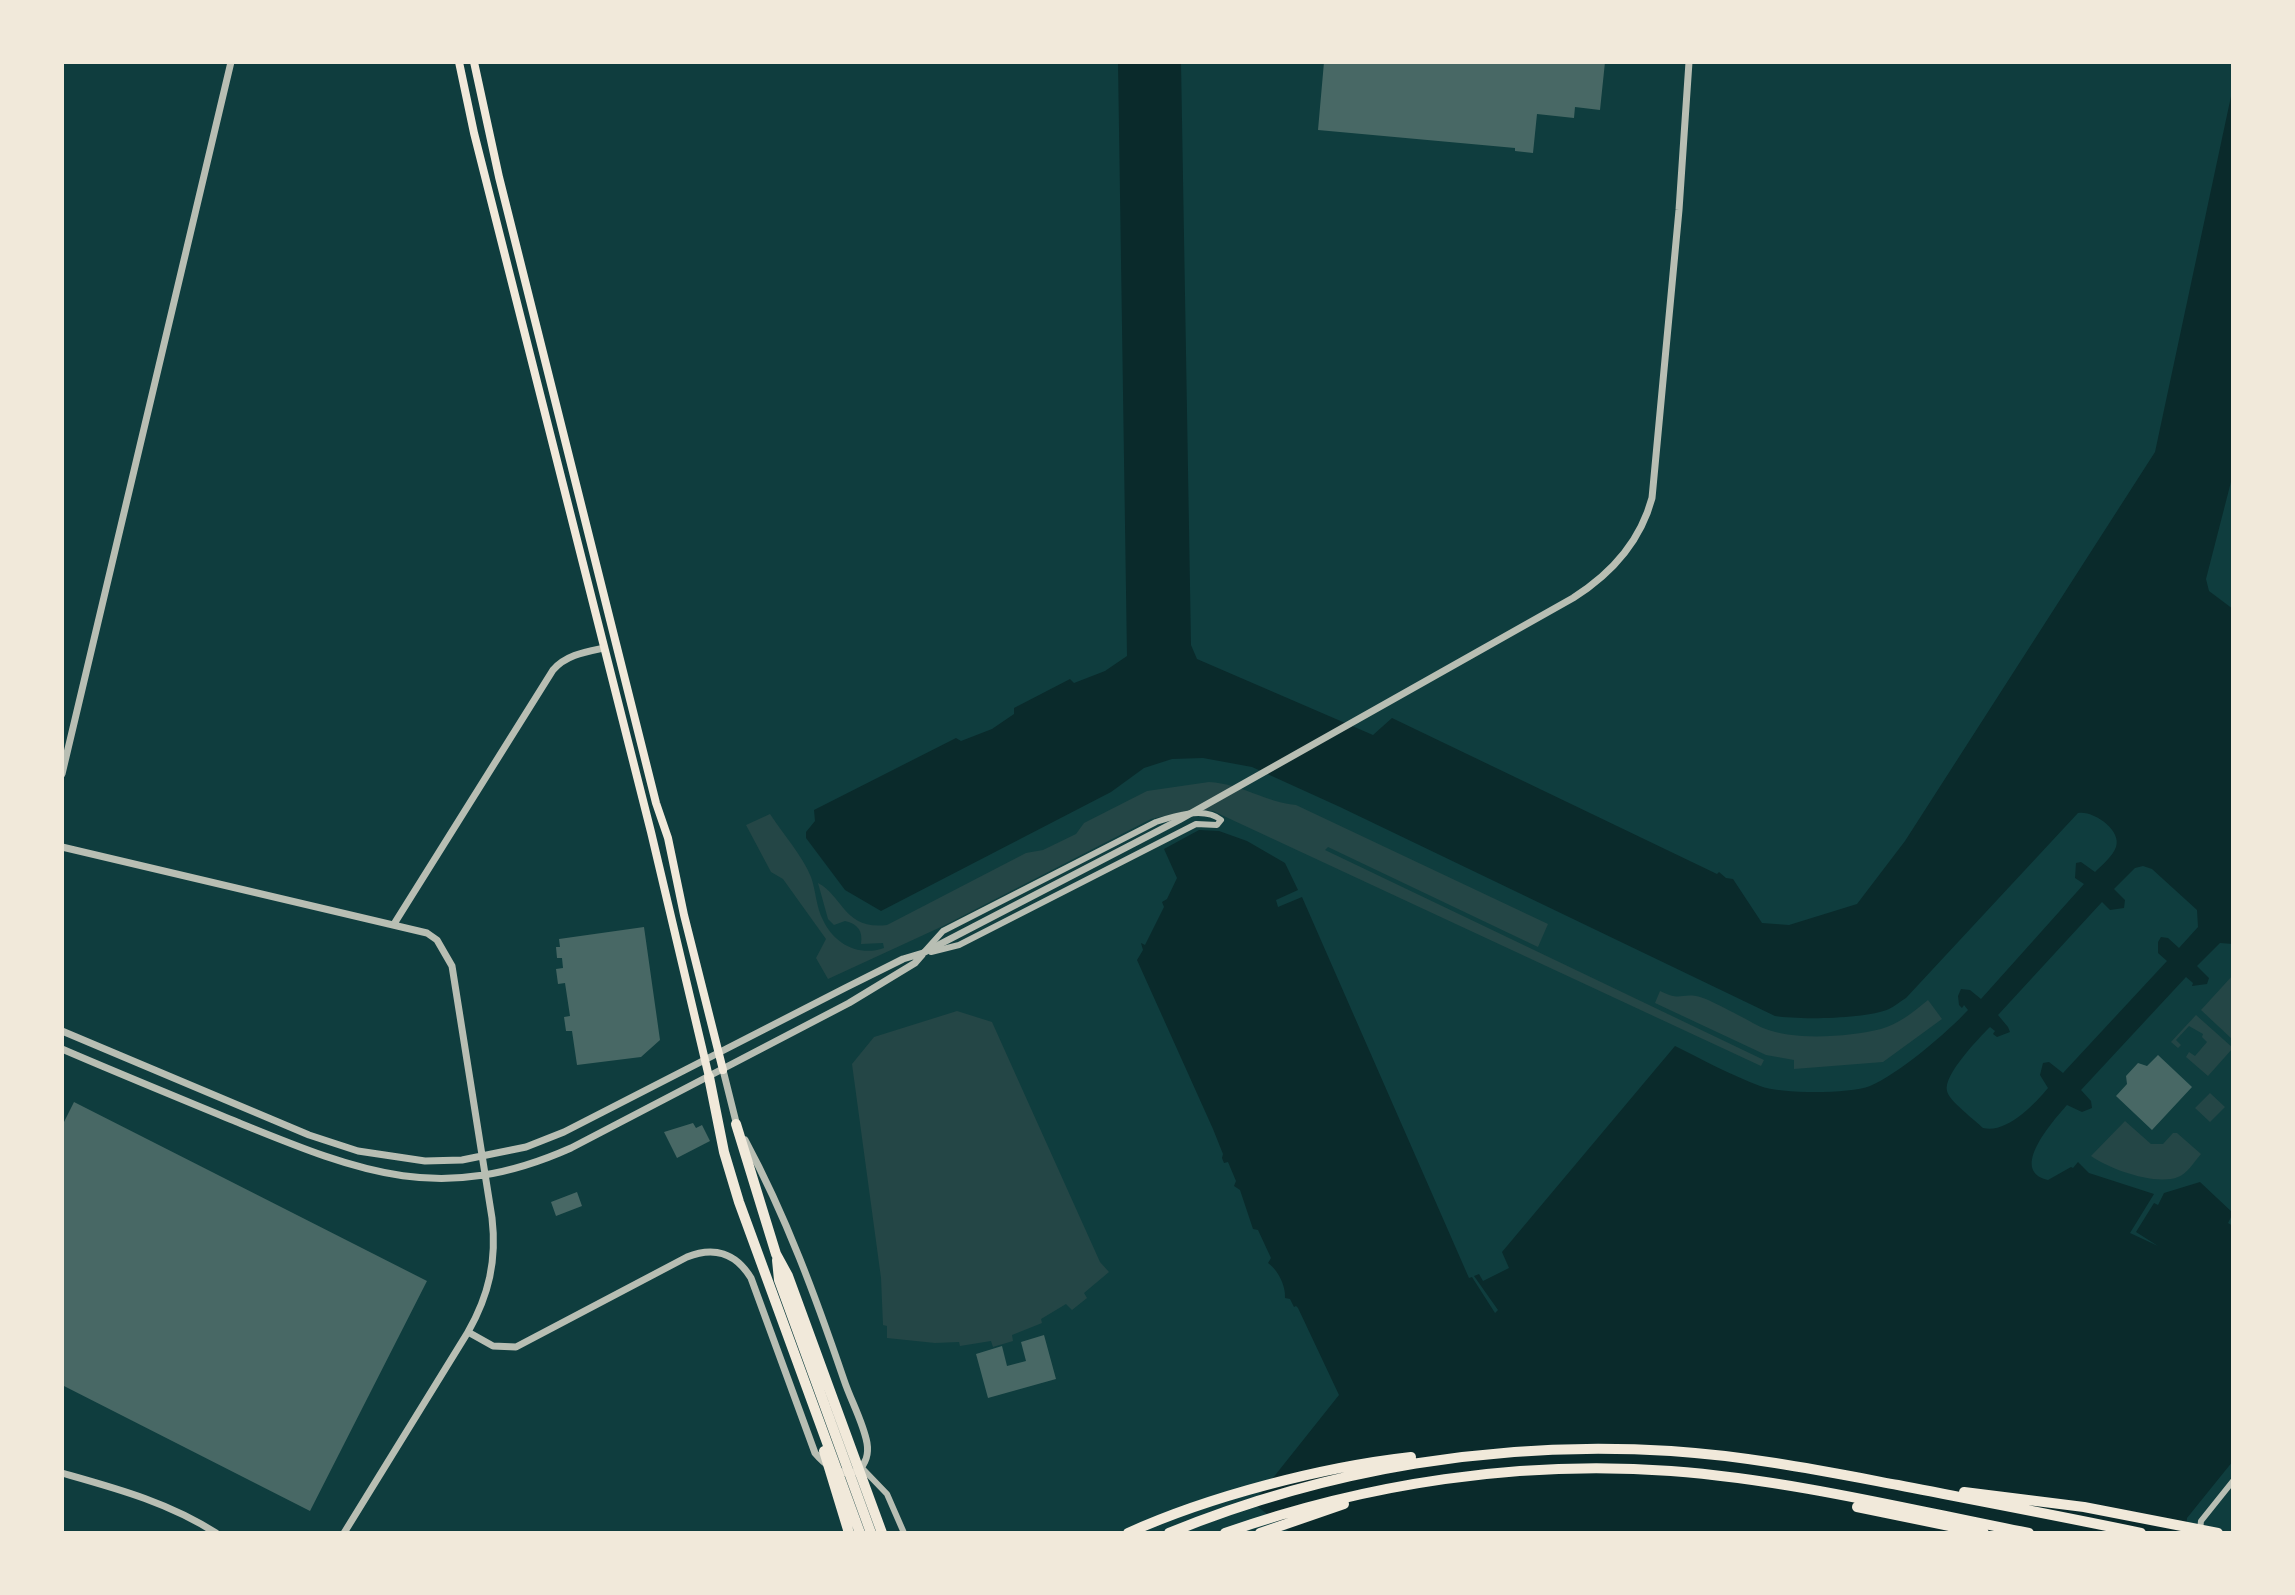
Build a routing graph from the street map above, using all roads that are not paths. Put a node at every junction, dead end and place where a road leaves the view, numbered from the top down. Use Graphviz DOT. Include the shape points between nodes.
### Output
graph roads {
  1 [pos="231,62"];
  2 [pos="459,62"];
  3 [pos="474,62"];
  4 [pos="1689,62"];
  5 [pos="604,648"];
  6 [pos="62,774"];
  7 [pos="62,847"];
  8 [pos="394,924"];
  9 [pos="923,953"];
  10 [pos="62,1031"];
  11 [pos="62,1049"];
  12 [pos="718,1053"];
  13 [pos="704,1060"];
  14 [pos="723,1070"];
  15 [pos="709,1077"];
  16 [pos="736,1124"];
  17 [pos="483,1158"];
  18 [pos="487,1174"];
  19 [pos="779,1280"];
  20 [pos="468,1332"];
  21 [pos="807,1387"];
  22 [pos="1479,1454"];
  23 [pos="862,1468"];
  24 [pos="62,1473"];
  25 [pos="2233,1481"];
  26 [pos="1886,1483"];
  27 [pos="1399,1487"];
  28 [pos="1791,1487"];
  29 [pos="1253,1518"];
  30 [pos="216,1533"];
  31 [pos="344,1533"];
  32 [pos="849,1533"];
  33 [pos="860,1533"];
  34 [pos="871,1533"];
  35 [pos="882,1533"];
  36 [pos="904,1533"];
  37 [pos="1128,1533"];
  38 [pos="1169,1533"];
  39 [pos="1225,1533"];
  40 [pos="1240,1533"];
  41 [pos="1260,1533"];
  42 [pos="1984,1533"];
  43 [pos="2029,1533"];
  44 [pos="2141,1533"];
  45 [pos="2199,1533"];
  46 [pos="2218,1533"];
  1 -- 6 [label="street"];
  2 -- 5 [label="main road"];
  3 -- 12 [label="main road"];
  4 -- 9 [label="street" via="1654,486 1638,534 1619,562 1593,586 1179,820"];
  5 -- 8 [label="street" via="576,654 553,670"];
  5 -- 13 [label="main road"];
  7 -- 8 [label="street"];
  8 -- 17 [label="street" via="437,940 452,966"];
  9 -- 9 [label="street" via="943,931 1156,822 1179,814 1215,815 1221,820 1162,839 959,945"];
  9 -- 12 [label="street"];
  9 -- 14 [label="street" via="849,1003"];
  10 -- 17 [label="street" via="358,1151 425,1161"];
  11 -- 18 [label="street" via="351,1166 422,1178"];
  12 -- 13 [label="street"];
  12 -- 14 [label="main road"];
  13 -- 15 [label="main road"];
  13 -- 17 [label="street" via="564,1132"];
  14 -- 15 [label="street"];
  14 -- 16 [label="street"];
  15 -- 18 [label="street" via="550,1157"];
  15 -- 19 [label="highway" via="724,1152"];
  16 -- 19 [label="highway" via="776,1254"];
  16 -- 23 [label="street" via="823,1316 868,1446"];
  17 -- 18 [label="street"];
  18 -- 20 [label="street" via="494,1252 485,1298"];
  19 -- 21 [label="highway"];
  19 -- 34 [label="highway"];
  19 -- 35 [label="highway"];
  20 -- 23 [label="street" via="493,1346 516,1347 700,1251 726,1253 751,1278 815,1453 841,1472"];
  20 -- 31 [label="street"];
  21 -- 32 [label="highway"];
  21 -- 33 [label="highway"];
  22 -- 26 [label="highway" via="1594,1448 1673,1451 1795,1465"];
  22 -- 37 [label="highway" via="1349,1467 1223,1498"];
  22 -- 38 [label="highway" via="1306,1486"];
  23 -- 36 [label="street" via="887,1494"];
  24 -- 30 [label="street" via="144,1498"];
  25 -- 45 [label="street" via="2201,1521"];
  26 -- 44 [label="highway"];
  26 -- 46 [label="highway" via="2084,1507"];
  27 -- 28 [label="highway" via="1494,1473 1588,1468 1673,1471"];
  27 -- 39 [label="highway" via="1309,1506"];
  27 -- 41 [label="highway"];
  28 -- 42 [label="highway"];
  28 -- 43 [label="highway"];
  29 -- 40 [label="street"];
}
